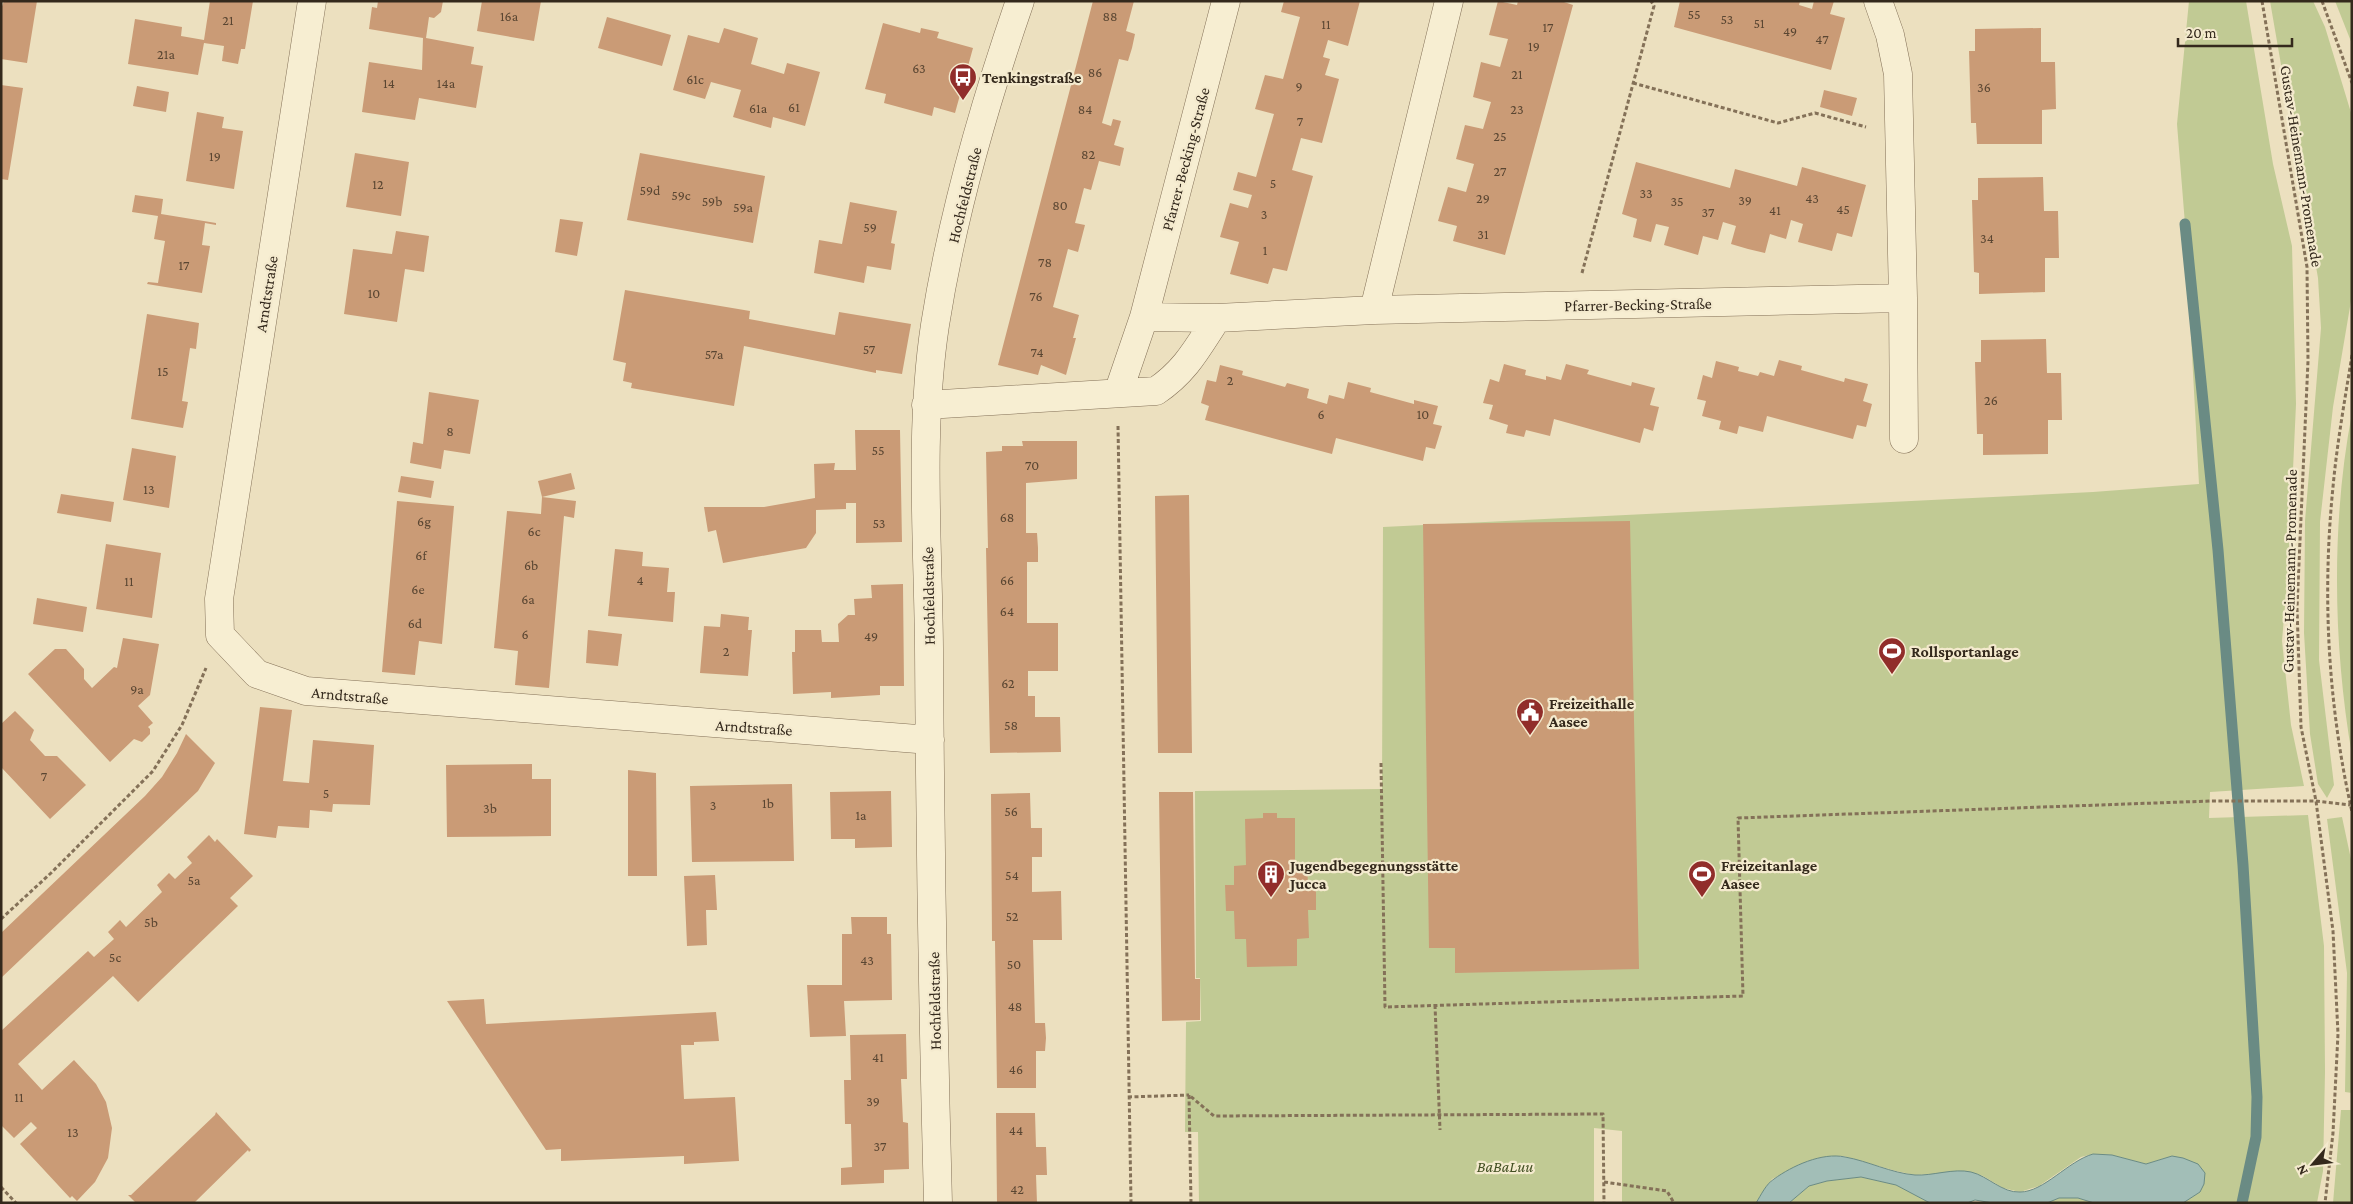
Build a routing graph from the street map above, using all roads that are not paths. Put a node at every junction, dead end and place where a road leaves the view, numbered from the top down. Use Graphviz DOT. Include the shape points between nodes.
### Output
graph roads {
  1 [pos="312,1"];
  2 [pos="1020,1"];
  3 [pos="1226,1"];
  4 [pos="1449,1"];
  5 [pos="1878,1"];
  6 [pos="1903,298"];
  7 [pos="1374,310"];
  8 [pos="1144,317"];
  9 [pos="1217,318"];
  10 [pos="1118,393"];
  11 [pos="926,405"];
  12 [pos="1904,439"];
  13 [pos="930,740"];
  14 [pos="938,1203"];
  1 -- 13 [label="street, Arndtstraße" via="219,599 220,635 257,674 306,691"];
  2 -- 11 [label="street, Hochfeldstraße" via="958,212 935,325"];
  3 -- 8 [label="street, Pfarrer-Becking-Straße"];
  4 -- 7 [label="street"];
  5 -- 6 [label="street" via="1890,35 1898,74"];
  6 -- 7 [label="street, Pfarrer-Becking-Straße"];
  6 -- 12 [label="street"];
  7 -- 9 [label="street, Pfarrer-Becking-Straße"];
  8 -- 9 [label="street, Pfarrer-Becking-Straße"];
  8 -- 10 [label="street, Pfarrer-Becking-Straße"];
  9 -- 10 [label="street" via="1175,378 1156,391"];
  10 -- 11 [label="street"];
  11 -- 13 [label="street, Hochfeldstraße"];
  13 -- 14 [label="street, Hochfeldstraße"];
}
